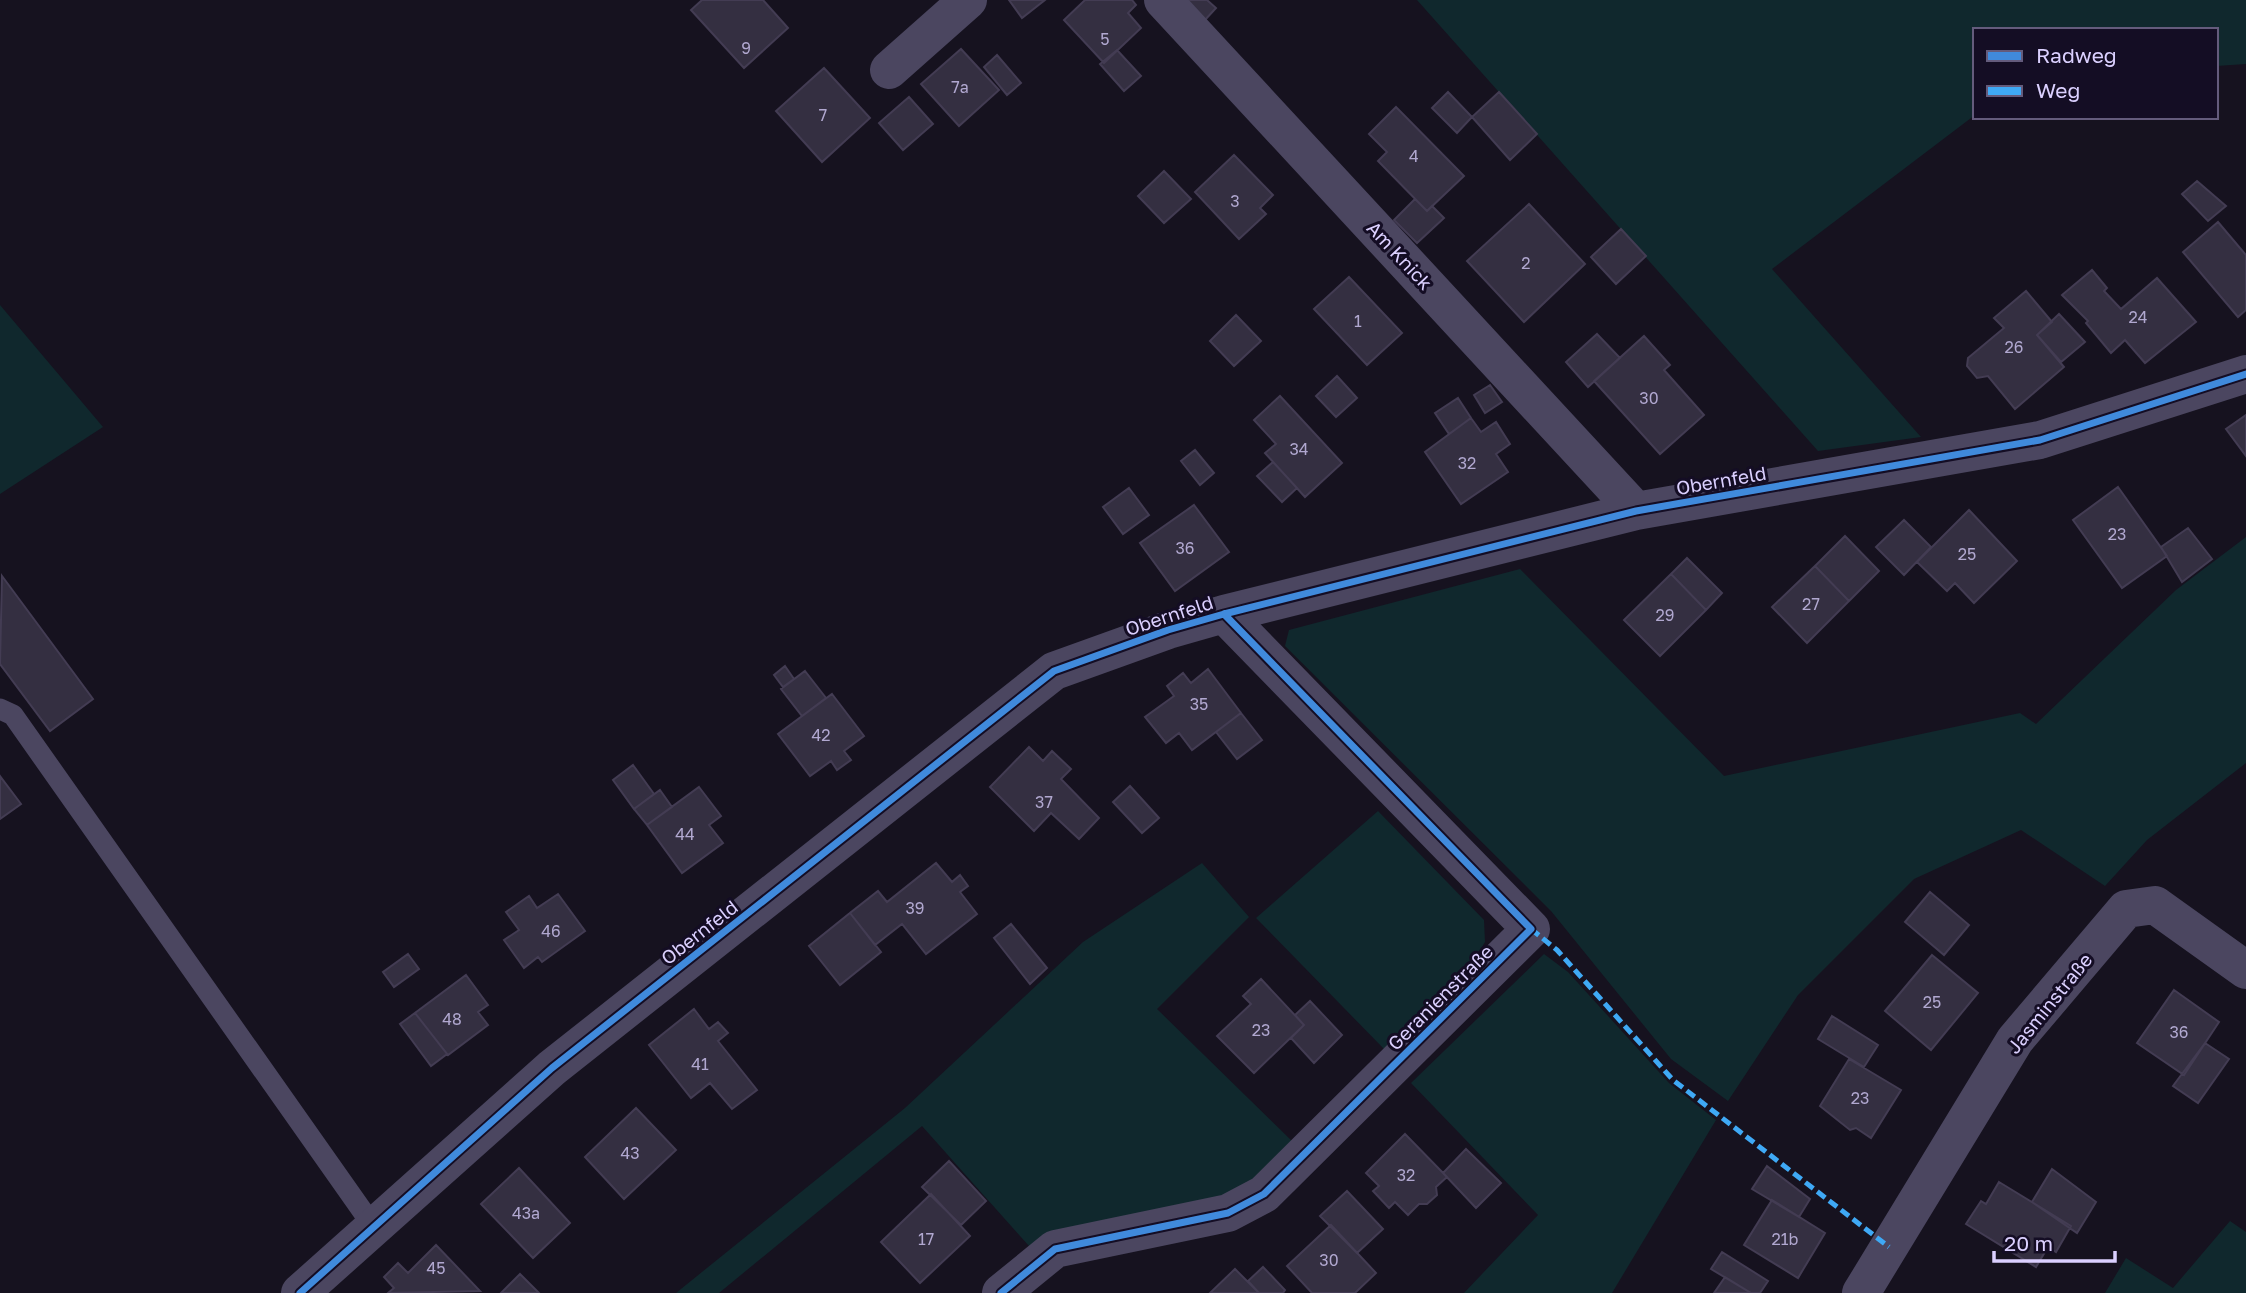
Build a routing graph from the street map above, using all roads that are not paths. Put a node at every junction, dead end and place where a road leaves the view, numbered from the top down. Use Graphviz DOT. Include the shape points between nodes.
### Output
graph roads {
  1 [pos="968,0"];
  2 [pos="1163,0"];
  3 [pos="889,70"];
  4 [pos="2246,374"];
  5 [pos="1636,510"];
  6 [pos="1224,614"];
  7 [pos="0,709"];
  8 [pos="2246,970"];
  9 [pos="373,1227"];
  10 [pos="300,1293"];
  11 [pos="1001,1293"];
  12 [pos="1861,1293"];
  1 -- 3 [label="street"];
  2 -- 5 [label="street, Am Knick"];
  4 -- 5 [label="street, Obernfeld" via="2040,440"];
  5 -- 6 [label="street, Obernfeld"];
  6 -- 9 [label="street, Obernfeld" via="1054,671 552,1068"];
  6 -- 11 [label="street, Geranienstraße" via="1531,929 1264,1194 1228,1213 1055,1249"];
  7 -- 9 [label="lane" via="13,715"];
  8 -- 12 [label="street, Jasminstraße" via="2155,905 2126,909 2015,1040"];
  9 -- 10 [label="street, Obernfeld"];
}
